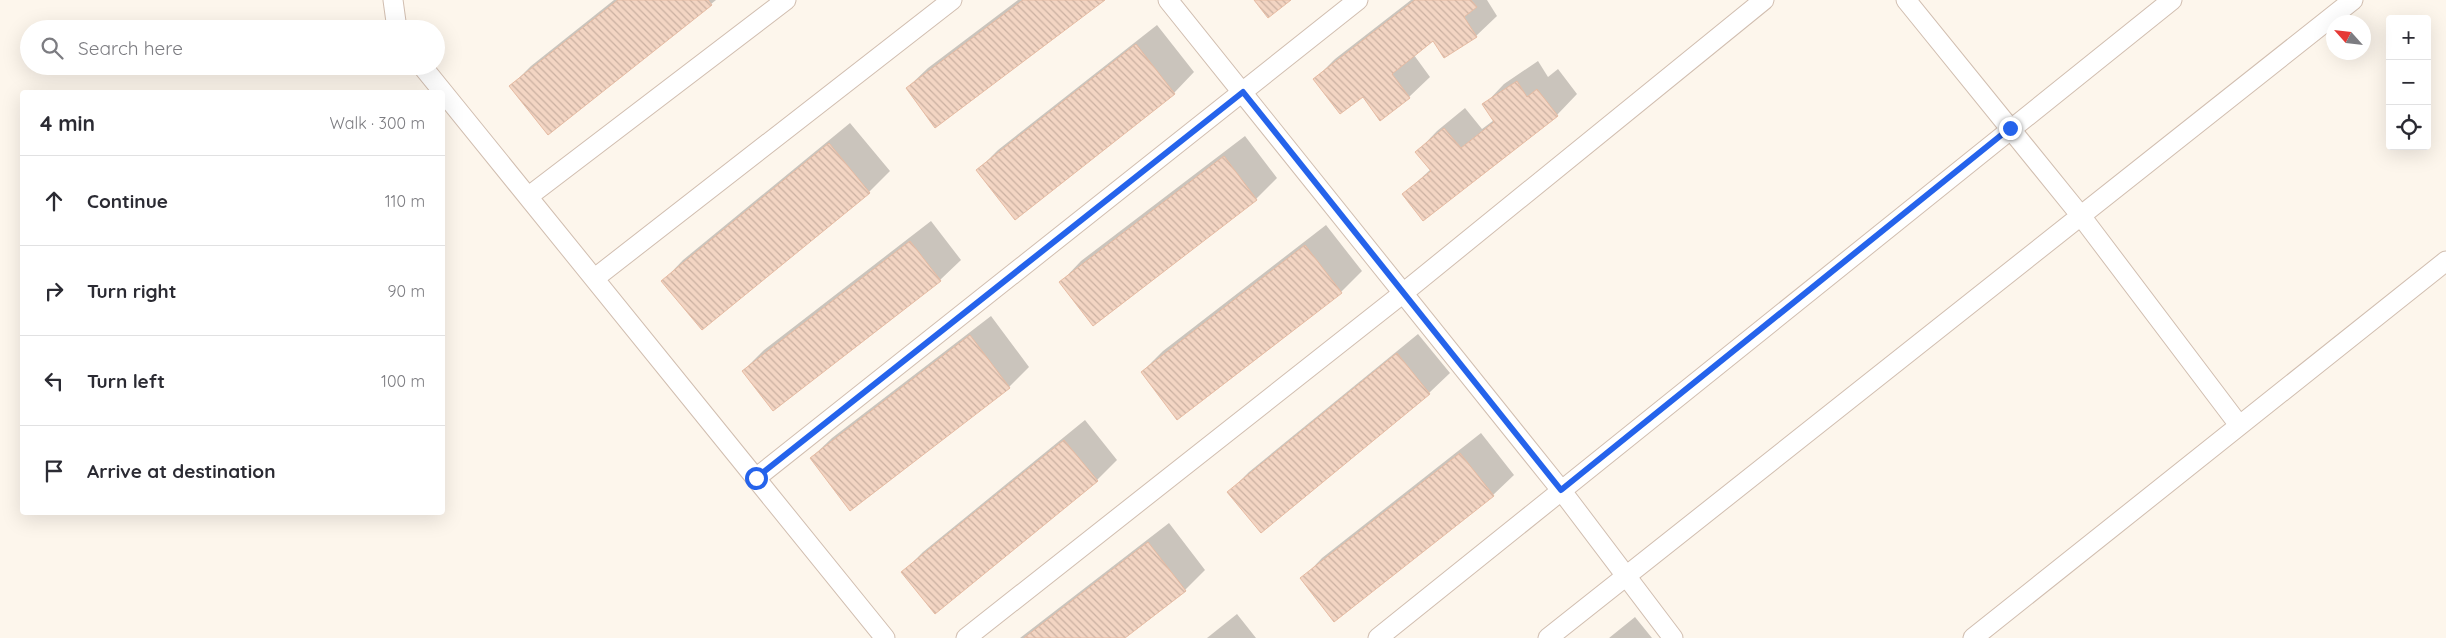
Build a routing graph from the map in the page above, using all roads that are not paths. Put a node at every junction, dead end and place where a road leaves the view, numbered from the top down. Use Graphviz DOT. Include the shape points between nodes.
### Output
graph roads {
  1 [pos="393,0"];
  2 [pos="786,0"];
  3 [pos="952,0"];
  4 [pos="1168,0"];
  5 [pos="1358,0"];
  6 [pos="1764,0"];
  7 [pos="1906,0"];
  8 [pos="2172,0"];
  9 [pos="2353,0"];
  10 [pos="396,20"];
  11 [pos="429,75"];
  12 [pos="442,90"];
  13 [pos="1243,92"];
  14 [pos="445,94"];
  15 [pos="2010,128"];
  16 [pos="529,196"];
  17 [pos="2081,216"];
  18 [pos="2446,261"];
  19 [pos="595,278"];
  20 [pos="1402,294"];
  21 [pos="2240,425"];
  22 [pos="756,478"];
  23 [pos="1561,490"];
  24 [pos="1625,577"];
  25 [pos="884,638"];
  26 [pos="966,638"];
  27 [pos="1378,638"];
  28 [pos="1548,638"];
  29 [pos="1673,638"];
  30 [pos="1973,638"];
  1 -- 10 [label="lane"];
  2 -- 16 [label="lane"];
  3 -- 19 [label="lane"];
  4 -- 13 [label="lane"];
  5 -- 13 [label="lane"];
  6 -- 20 [label="lane"];
  7 -- 15 [label="lane"];
  8 -- 15 [label="lane"];
  9 -- 17 [label="lane"];
  11 -- 12 [label="lane"];
  13 -- 20 [label="lane"];
  13 -- 22 [label="lane"];
  14 -- 16 [label="lane"];
  15 -- 17 [label="lane"];
  15 -- 23 [label="lane"];
  16 -- 19 [label="lane"];
  17 -- 21 [label="lane"];
  17 -- 24 [label="lane"];
  18 -- 21 [label="lane"];
  19 -- 22 [label="lane"];
  20 -- 23 [label="lane"];
  20 -- 26 [label="lane"];
  21 -- 30 [label="lane"];
  22 -- 25 [label="lane"];
  23 -- 24 [label="lane"];
  23 -- 27 [label="lane"];
  24 -- 28 [label="lane"];
  24 -- 29 [label="lane"];
}
